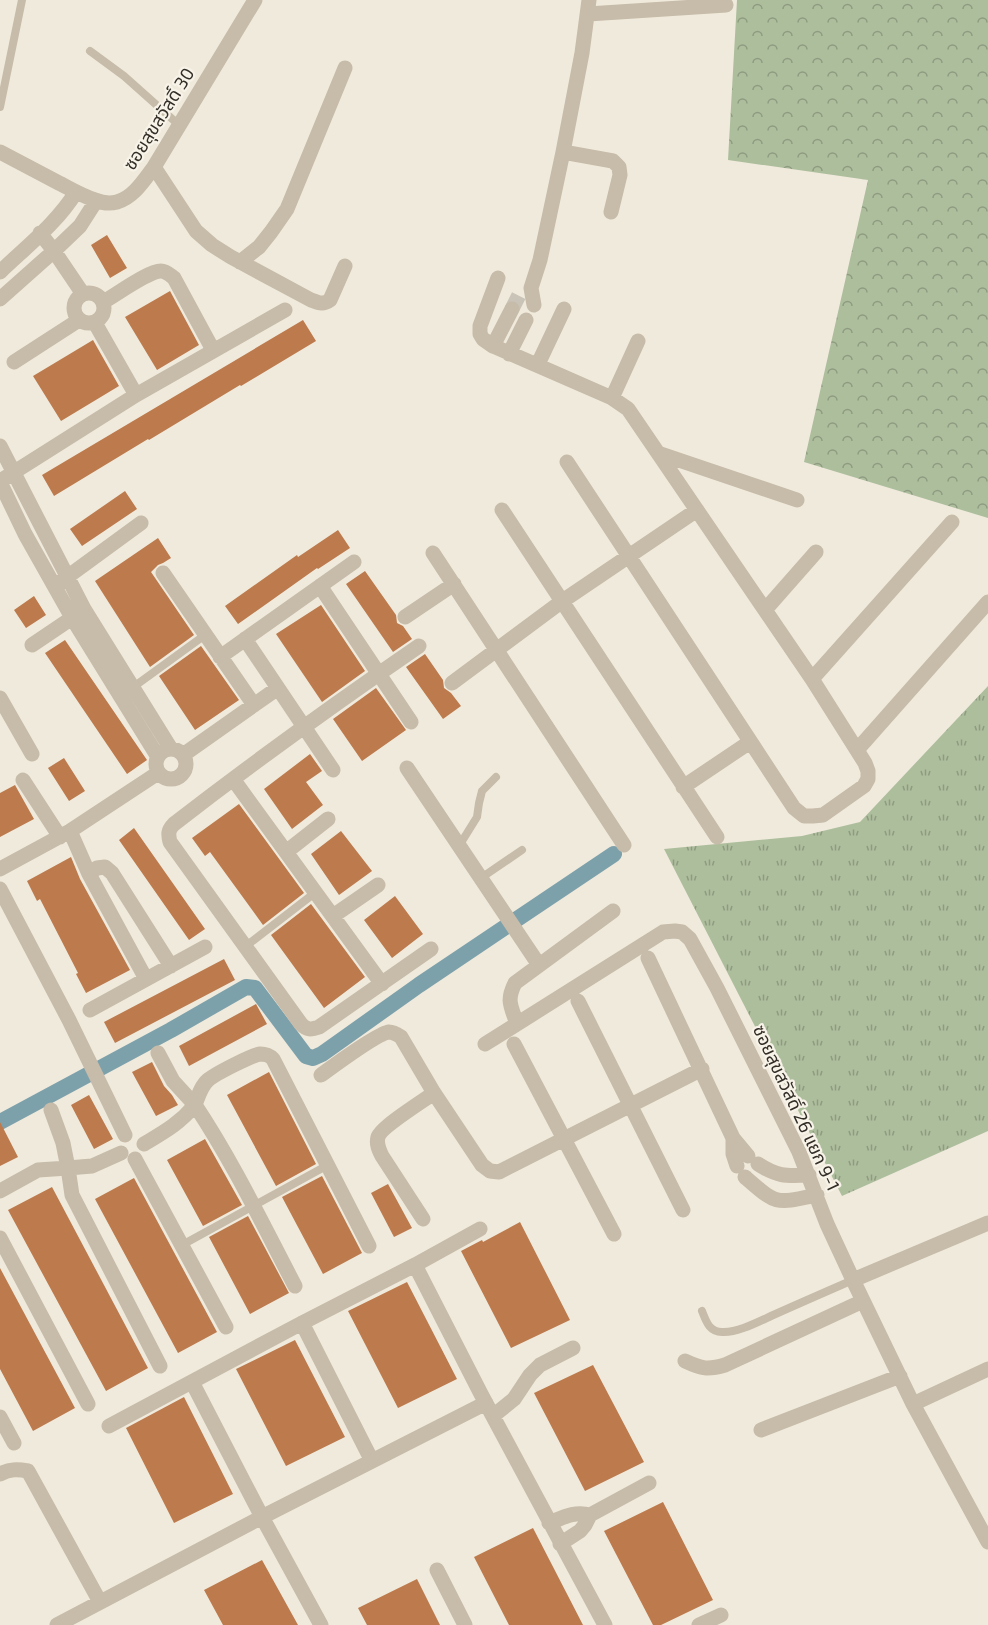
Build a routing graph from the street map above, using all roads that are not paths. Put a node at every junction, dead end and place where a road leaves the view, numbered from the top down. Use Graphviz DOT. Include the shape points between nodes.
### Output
graph roads {
  1 [pos="22,0"];
  2 [pos="255,0"];
  3 [pos="726,5"];
  4 [pos="589,7"];
  5 [pos="90,51"];
  6 [pos="345,68"];
  7 [pos="0,107"];
  8 [pos="178,125"];
  9 [pos="0,152"];
  10 [pos="563,152"];
  11 [pos="154,167"];
  12 [pos="76,192"];
  13 [pos="96,201"];
  14 [pos="611,212"];
  15 [pos="40,233"];
  16 [pos="54,251"];
  17 [pos="240,262"];
  18 [pos="345,266"];
  19 [pos="0,272"];
  20 [pos="498,278"];
  21 [pos="83,294"];
  22 [pos="0,299"];
  23 [pos="104,302"];
  24 [pos="534,305"];
  25 [pos="512,309"];
  26 [pos="564,309"];
  27 [pos="285,310"];
  28 [pos="79,320"];
  29 [pos="526,320"];
  30 [pos="95,323"];
  31 [pos="638,341"];
  32 [pos="493,346"];
  33 [pos="213,350"];
  34 [pos="509,354"];
  35 [pos="14,362"];
  36 [pos="538,364"];
  37 [pos="136,395"];
  38 [pos="612,398"];
  39 [pos="0,446"];
  40 [pos="658,453"];
  41 [pos="567,462"];
  42 [pos="14,472"];
  43 [pos="0,481"];
  44 [pos="797,500"];
  45 [pos="502,510"];
  46 [pos="698,510"];
  47 [pos="952,522"];
  48 [pos="141,523"];
  49 [pos="816,552"];
  50 [pos="434,553"];
  51 [pos="627,556"];
  52 [pos="354,562"];
  53 [pos="163,573"];
  54 [pos="66,577"];
  55 [pos="454,584"];
  56 [pos="320,586"];
  57 [pos="55,587"];
  58 [pos="561,602"];
  59 [pos="988,602"];
  60 [pos="765,610"];
  61 [pos="405,617"];
  62 [pos="72,618"];
  63 [pos="205,635"];
  64 [pos="245,639"];
  65 [pos="32,645"];
  66 [pos="419,646"];
  67 [pos="495,650"];
  68 [pos="220,657"];
  69 [pos="379,674"];
  70 [pos="812,679"];
  71 [pos="452,682"];
  72 [pos="132,688"];
  73 [pos="278,688"];
  74 [pos="0,698"];
  75 [pos="254,705"];
  76 [pos="411,722"];
  77 [pos="303,726"];
  78 [pos="750,742"];
  79 [pos="857,750"];
  80 [pos="171,753"];
  81 [pos="32,754"];
  82 [pos="407,768"];
  83 [pos="333,770"];
  84 [pos="158,773"];
  85 [pos="495,777"];
  86 [pos="233,778"];
  87 [pos="23,780"];
  88 [pos="683,787"];
  89 [pos="328,819"];
  90 [pos="65,834"];
  91 [pos="717,837"];
  92 [pos="624,845"];
  93 [pos="459,846"];
  94 [pos="522,850"];
  95 [pos="286,852"];
  96 [pos="0,869"];
  97 [pos="89,874"];
  98 [pos="481,878"];
  99 [pos="378,885"];
  100 [pos="0,889"];
  101 [pos="316,892"];
  102 [pos="613,911"];
  103 [pos="333,916"];
  104 [pos="246,946"];
  105 [pos="205,947"];
  106 [pos="431,949"];
  107 [pos="648,958"];
  108 [pos="539,965"];
  109 [pos="171,966"];
  110 [pos="146,979"];
  111 [pos="382,984"];
  112 [pos="578,1001"];
  113 [pos="90,1010"];
  114 [pos="517,1024"];
  115 [pos="485,1044"];
  116 [pos="514,1044"];
  117 [pos="158,1053"];
  118 [pos="702,1069"];
  119 [pos="321,1075"];
  120 [pos="434,1093"];
  121 [pos="195,1105"];
  122 [pos="630,1106"];
  123 [pos="51,1110"];
  124 [pos="125,1134"];
  125 [pos="565,1139"];
  126 [pos="144,1144"];
  127 [pos="128,1156"];
  128 [pos="328,1165"];
  129 [pos="752,1167"];
  130 [pos="68,1168"];
  131 [pos="809,1175"];
  132 [pos="0,1191"];
  133 [pos="816,1195"];
  134 [pos="253,1205"];
  135 [pos="683,1210"];
  136 [pos="423,1219"];
  137 [pos="988,1223"];
  138 [pos="480,1229"];
  139 [pos="614,1234"];
  140 [pos="0,1238"];
  141 [pos="182,1245"];
  142 [pos="369,1246"];
  143 [pos="415,1265"];
  144 [pos="853,1280"];
  145 [pos="295,1286"];
  146 [pos="863,1301"];
  147 [pos="702,1311"];
  148 [pos="302,1323"];
  149 [pos="226,1328"];
  150 [pos="573,1348"];
  151 [pos="685,1361"];
  152 [pos="160,1366"];
  153 [pos="988,1369"];
  154 [pos="900,1376"];
  155 [pos="192,1382"];
  156 [pos="88,1404"];
  157 [pos="914,1404"];
  158 [pos="490,1409"];
  159 [pos="0,1417"];
  160 [pos="109,1426"];
  161 [pos="761,1430"];
  162 [pos="14,1443"];
  163 [pos="372,1461"];
  164 [pos="0,1474"];
  165 [pos="649,1483"];
  166 [pos="590,1515"];
  167 [pos="262,1517"];
  168 [pos="549,1523"];
  169 [pos="988,1542"];
  170 [pos="560,1544"];
  171 [pos="437,1570"];
  172 [pos="100,1602"];
  173 [pos="721,1615"];
  174 [pos="57,1625"];
  175 [pos="321,1625"];
  176 [pos="465,1625"];
  177 [pos="605,1625"];
  178 [pos="699,1625"];
  1 -- 7 [label="lane"];
  2 -- 8 [label="street, ซอยสุขสวัสดิ์ 30"];
  3 -- 4 [label="street"];
  4 -- 10 [label="street"];
  5 -- 8 [label="lane"];
  6 -- 17 [label="street" via="287,209 259,248"];
  8 -- 11 [label="street, ซอยสุขสวัสดิ์ 30"];
  9 -- 12 [label="street, ซอยสุขสวัสดิ์ 30"];
  10 -- 14 [label="street" via="613,162 619,167"];
  10 -- 24 [label="street" via="540,260 525,292"];
  11 -- 13 [label="street, ซอยสุขสวัสดิ์ 30" via="124,199"];
  11 -- 17 [label="street" via="196,231"];
  12 -- 13 [label="street, ซอยสุขสวัสดิ์ 30"];
  12 -- 15 [label="street" via="67,207"];
  13 -- 16 [label="street" via="80,226"];
  15 -- 16 [label="street"];
  15 -- 19 [label="street"];
  16 -- 21 [label="street"];
  16 -- 22 [label="street"];
  17 -- 18 [label="street" via="320,304 330,300"];
  20 -- 32 [label="street" via="480,326 483,339"];
  21 -- 23 [label="street" via="94,294"];
  21 -- 28 [label="street" via="74,309"];
  23 -- 30 [label="street" via="104,314"];
  23 -- 33 [label="street" via="151,273 167,272"];
  25 -- 32 [label="street"];
  26 -- 36 [label="street"];
  27 -- 33 [label="street"];
  28 -- 30 [label="street"];
  28 -- 35 [label="street"];
  29 -- 34 [label="street"];
  30 -- 37 [label="street"];
  31 -- 38 [label="street"];
  32 -- 34 [label="street"];
  33 -- 37 [label="street"];
  34 -- 36 [label="street"];
  36 -- 38 [label="street"];
  37 -- 42 [label="street"];
  38 -- 40 [label="street" via="628,409"];
  39 -- 42 [label="street"];
  40 -- 44 [label="street"];
  40 -- 46 [label="street"];
  41 -- 51 [label="street"];
  42 -- 43 [label="street"];
  42 -- 54 [label="street"];
  43 -- 57 [label="street"];
  45 -- 58 [label="street"];
  46 -- 51 [label="street"];
  46 -- 60 [label="street"];
  47 -- 70 [label="street"];
  48 -- 54 [label="street"];
  49 -- 60 [label="street"];
  50 -- 55 [label="street"];
  51 -- 58 [label="street"];
  51 -- 78 [label="street"];
  52 -- 56 [label="street"];
  53 -- 63 [label="street"];
  54 -- 57 [label="street"];
  54 -- 72 [label="street"];
  55 -- 61 [label="street"];
  55 -- 67 [label="street"];
  56 -- 64 [label="street"];
  56 -- 69 [label="street"];
  57 -- 62 [label="street"];
  58 -- 67 [label="street"];
  58 -- 88 [label="street"];
  59 -- 79 [label="street"];
  60 -- 70 [label="street"];
  62 -- 65 [label="street"];
  62 -- 80 [label="street"];
  63 -- 68 [label="street"];
  63 -- 72 [label="lane"];
  64 -- 68 [label="street"];
  64 -- 73 [label="street"];
  66 -- 69 [label="street"];
  67 -- 71 [label="street"];
  67 -- 92 [label="street"];
  68 -- 75 [label="street"];
  69 -- 76 [label="street"];
  69 -- 77 [label="street"];
  70 -- 79 [label="street"];
  72 -- 80 [label="street"];
  73 -- 75 [label="street"];
  73 -- 77 [label="street"];
  74 -- 81 [label="street"];
  75 -- 80 [label="street"];
  77 -- 83 [label="street"];
  77 -- 86 [label="street"];
  78 -- 79 [label="street" via="794,808 804,816 823,815 864,786 868,771"];
  78 -- 88 [label="street"];
  80 -- 84 [label="street" via="156,763"];
  80 -- 84 [label="street" via="186,760 180,777 169,780"];
  82 -- 93 [label="street"];
  84 -- 90 [label="street"];
  85 -- 93 [label="lane" via="482,791 477,817"];
  86 -- 95 [label="street"];
  86 -- 104 [label="street" via="169,828 168,835"];
  87 -- 90 [label="street"];
  88 -- 91 [label="street"];
  89 -- 95 [label="street"];
  90 -- 96 [label="street"];
  90 -- 97 [label="street"];
  93 -- 98 [label="street"];
  94 -- 98 [label="lane"];
  95 -- 101 [label="street"];
  97 -- 109 [label="street" via="105,867 112,873"];
  97 -- 110 [label="street"];
  98 -- 108 [label="street"];
  99 -- 103 [label="street"];
  100 -- 124 [label="street"];
  101 -- 103 [label="street"];
  101 -- 104 [label="lane"];
  102 -- 108 [label="street"];
  103 -- 111 [label="street"];
  104 -- 111 [label="street" via="301,1024 310,1030"];
  105 -- 109 [label="street"];
  106 -- 111 [label="street"];
  107 -- 118 [label="street"];
  108 -- 114 [label="street" via="515,983 510,994"];
  109 -- 110 [label="street"];
  110 -- 113 [label="street"];
  112 -- 122 [label="street"];
  114 -- 115 [label="street, ซอยสุขสวัสดิ์ 26 แยก 9-1"];
  114 -- 131 [label="street, ซอยสุขสวัสดิ์ 26 แยก 9-1" via="663,932 682,932 690,939 717,988"];
  116 -- 125 [label="street"];
  117 -- 121 [label="street" via="173,1080"];
  118 -- 122 [label="street"];
  118 -- 129 [label="street" via="733,1138 733,1154"];
  119 -- 120 [label="street" via="388,1032 402,1038"];
  120 -- 125 [label="street" via="490,1172 499,1172"];
  120 -- 136 [label="street" via="386,1128 378,1136 377,1145"];
  121 -- 126 [label="street" via="174,1127"];
  121 -- 128 [label="street" via="208,1079 252,1056 268,1054"];
  121 -- 134 [label="street"];
  122 -- 125 [label="street"];
  122 -- 135 [label="street"];
  123 -- 130 [label="street"];
  124 -- 126 [label="street" via="139,1135"];
  124 -- 127 [label="street" via="118,1146"];
  125 -- 139 [label="street"];
  126 -- 127 [label="street" via="142,1154"];
  127 -- 130 [label="street"];
  127 -- 141 [label="street"];
  128 -- 134 [label="lane"];
  128 -- 142 [label="street"];
  129 -- 131 [label="street" via="786,1176"];
  129 -- 133 [label="street" via="760,1190 768,1197 779,1201"];
  130 -- 132 [label="street" via="38,1170"];
  130 -- 152 [label="street" via="72,1195"];
  131 -- 133 [label="street, ซอยสุขสวัสดิ์ 26 แยก 9-1"];
  133 -- 144 [label="street, ซอยสุขสวัสดิ์ 26 แยก 9-1"];
  134 -- 141 [label="lane"];
  134 -- 145 [label="street"];
  137 -- 144 [label="street"];
  138 -- 143 [label="street"];
  140 -- 156 [label="street"];
  141 -- 149 [label="street"];
  143 -- 148 [label="street"];
  143 -- 158 [label="street"];
  144 -- 146 [label="street, ซอยสุขสวัสดิ์ 26 แยก 9-1"];
  144 -- 147 [label="lane" via="730,1332 712,1329"];
  146 -- 151 [label="street" via="725,1365 699,1368"];
  146 -- 154 [label="street, ซอยสุขสวัสดิ์ 26 แยก 9-1"];
  148 -- 155 [label="street"];
  148 -- 163 [label="street"];
  150 -- 158 [label="street" via="540,1365 514,1399"];
  153 -- 157 [label="street"];
  154 -- 157 [label="street, ซอยสุขสวัสดิ์ 26 แยก 9-1"];
  154 -- 161 [label="street"];
  155 -- 160 [label="street"];
  155 -- 167 [label="street"];
  157 -- 169 [label="street, ซอยสุขสวัสดิ์ 26 แยก 9-1"];
  158 -- 163 [label="street"];
  158 -- 168 [label="street"];
  159 -- 162 [label="street"];
  163 -- 167 [label="street"];
  164 -- 172 [label="street" via="17,1469 28,1472"];
  165 -- 166 [label="street"];
  166 -- 168 [label="street" via="573,1514"];
  166 -- 170 [label="street" via="580,1531"];
  167 -- 172 [label="street"];
  167 -- 175 [label="street"];
  168 -- 170 [label="street"];
  170 -- 177 [label="street"];
  171 -- 176 [label="street"];
  172 -- 174 [label="street"];
  173 -- 178 [label="street"];
}
